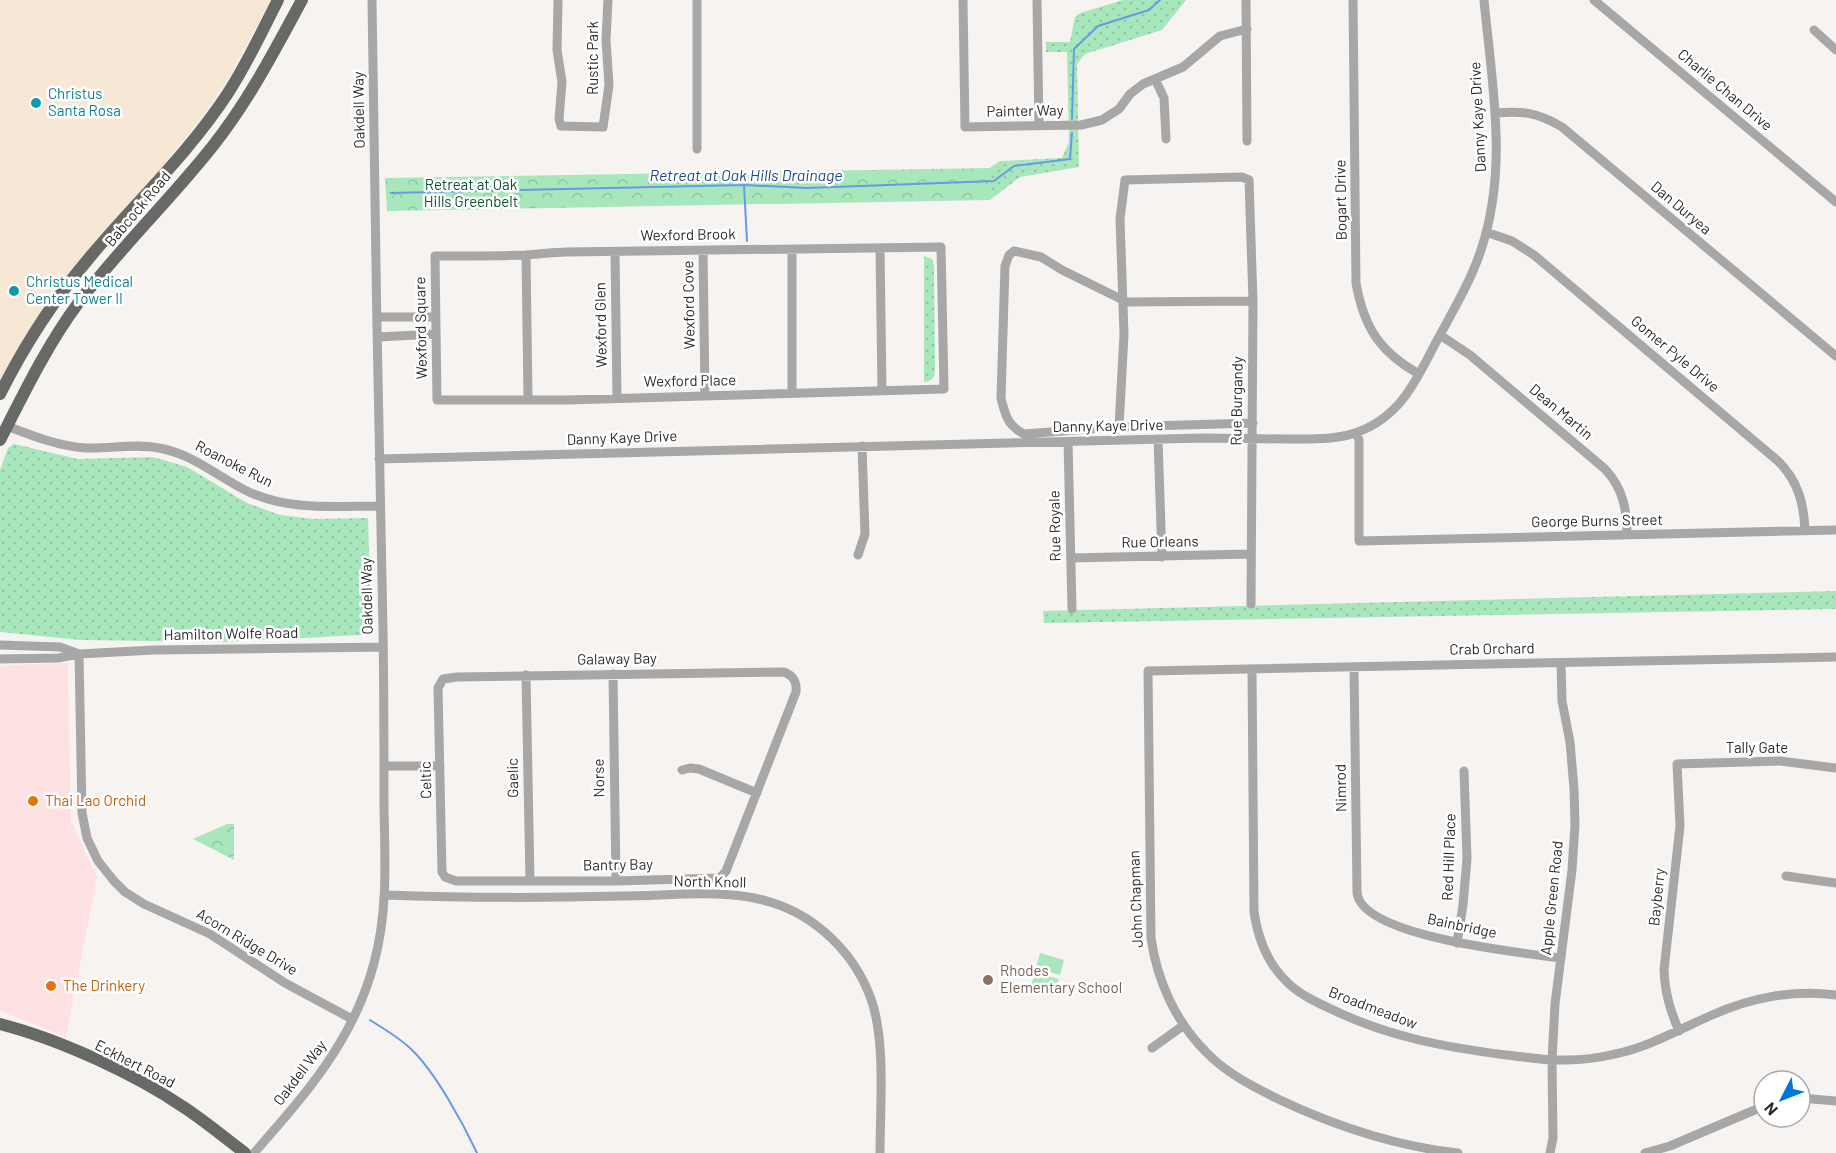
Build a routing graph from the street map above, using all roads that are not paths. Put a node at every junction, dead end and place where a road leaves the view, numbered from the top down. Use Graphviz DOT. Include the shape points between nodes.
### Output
graph roads {
  1 [pos="278,0"];
  2 [pos="302,0"];
  3 [pos="372,0"];
  4 [pos="558,0"];
  5 [pos="608,0"];
  6 [pos="698,0"];
  7 [pos="963,0"];
  8 [pos="1037,0"];
  9 [pos="1246,0"];
  10 [pos="1353,0"];
  11 [pos="1484,0"];
  12 [pos="1594,0"];
  13 [pos="1247,29"];
  14 [pos="1814,30"];
  15 [pos="1836,50"];
  16 [pos="1155,79"];
  17 [pos="1495,113"];
  18 [pos="1039,126"];
  19 [pos="1166,140"];
  20 [pos="1247,141"];
  21 [pos="697,149"];
  22 [pos="1836,202"];
  23 [pos="1486,232"];
  24 [pos="880,248"];
  25 [pos="792,250"];
  26 [pos="703,251"];
  27 [pos="615,252"];
  28 [pos="526,255"];
  29 [pos="90,256"];
  30 [pos="435,256"];
  31 [pos="106,270"];
  32 [pos="1122,299"];
  33 [pos="1253,301"];
  34 [pos="377,317"];
  35 [pos="412,317"];
  36 [pos="435,317"];
  37 [pos="435,334"];
  38 [pos="1440,335"];
  39 [pos="412,336"];
  40 [pos="378,337"];
  41 [pos="1836,356"];
  42 [pos="1419,374"];
  43 [pos="944,389"];
  44 [pos="882,390"];
  45 [pos="792,393"];
  46 [pos="0,394"];
  47 [pos="705,395"];
  48 [pos="617,397"];
  49 [pos="528,398"];
  50 [pos="437,400"];
  51 [pos="1253,423"];
  52 [pos="8,426"];
  53 [pos="1119,427"];
  54 [pos="1356,433"];
  55 [pos="1251,438"];
  56 [pos="1158,439"];
  57 [pos="0,440"];
  58 [pos="1125,440"];
  59 [pos="1114,441"];
  60 [pos="1068,442"];
  61 [pos="862,446"];
  62 [pos="379,459"];
  63 [pos="380,506"];
  64 [pos="1836,530"];
  65 [pos="1804,531"];
  66 [pos="1627,535"];
  67 [pos="1250,554"];
  68 [pos="858,555"];
  69 [pos="1162,557"];
  70 [pos="1071,558"];
  71 [pos="1251,604"];
  72 [pos="1072,609"];
  73 [pos="0,645"];
  74 [pos="383,647"];
  75 [pos="79,654"];
  76 [pos="1836,657"];
  77 [pos="0,659"];
  78 [pos="1561,663"];
  79 [pos="1354,667"];
  80 [pos="1252,669"];
  81 [pos="1148,672"];
  82 [pos="612,674"];
  83 [pos="526,675"];
  84 [pos="793,677"];
  85 [pos="440,682"];
  86 [pos="1677,764"];
  87 [pos="384,766"];
  88 [pos="440,766"];
  89 [pos="1836,768"];
  90 [pos="682,770"];
  91 [pos="1464,771"];
  92 [pos="757,793"];
  93 [pos="1786,876"];
  94 [pos="445,877"];
  95 [pos="530,881"];
  96 [pos="616,881"];
  97 [pos="1836,883"];
  98 [pos="385,895"];
  99 [pos="1362,907"];
  100 [pos="1457,943"];
  101 [pos="1561,958"];
  102 [pos="1836,995"];
  103 [pos="352,1019"];
  104 [pos="0,1024"];
  105 [pos="1184,1025"];
  106 [pos="1679,1030"];
  107 [pos="1152,1048"];
  108 [pos="1552,1060"];
  109 [pos="1812,1099"];
  110 [pos="1836,1101"];
  111 [pos="1752,1111"];
  112 [pos="1553,1138"];
  113 [pos="244,1153"];
  114 [pos="254,1153"];
  115 [pos="880,1153"];
  116 [pos="1458,1153"];
  117 [pos="1550,1153"];
  118 [pos="1558,1153"];
  119 [pos="1645,1153"];
  1 -- 29 [label="main road, Babcock Road" via="228,92 169,169"];
  2 -- 31 [label="main road, Babcock Road" via="244,101 212,147"];
  3 -- 34 [label="street, Oakdell Way"];
  4 -- 5 [label="street, Rustic Park" via="557,50 562,82 559,119 561,126 593,127 603,127 608,104"];
  6 -- 21 [label="street"];
  7 -- 18 [label="street, Painter Way" via="965,127"];
  8 -- 18 [label="street"];
  9 -- 13 [label="street"];
  10 -- 42 [label="street, Bogart Drive" via="1356,283 1369,326 1395,360"];
  11 -- 17 [label="street, Danny Kaye Drive"];
  12 -- 22 [label="street, Charlie Chan Drive"];
  13 -- 16 [label="street, Painter Way" via="1220,36 1183,67"];
  13 -- 20 [label="street"];
  14 -- 15 [label="street"];
  16 -- 18 [label="street, Painter Way" via="1126,92 1119,109 1102,120"];
  16 -- 19 [label="street" via="1164,98"];
  17 -- 23 [label="street, Danny Kaye Drive" via="1498,161"];
  17 -- 41 [label="street, Dan Duryea" via="1530,113 1562,127"];
  23 -- 38 [label="street, Danny Kaye Drive" via="1468,281"];
  23 -- 65 [label="street, Gomer Pyle Drive" via="1512,241 1534,255 1778,461 1800,494"];
  24 -- 25 [label="street, Wexford Brook"];
  24 -- 43 [label="street, Wexford Brook" via="941,247"];
  24 -- 44 [label="street"];
  25 -- 26 [label="street, Wexford Brook"];
  25 -- 45 [label="street"];
  26 -- 27 [label="street, Wexford Brook"];
  26 -- 47 [label="street, Wexford Cove"];
  27 -- 28 [label="street, Wexford Brook"];
  27 -- 48 [label="street, Wexford Glen"];
  28 -- 30 [label="street, Wexford Brook"];
  28 -- 49 [label="street"];
  29 -- 31 [label="main road"];
  29 -- 46 [label="main road, Babcock Road" via="63,291"];
  30 -- 36 [label="street, Wexford Square"];
  31 -- 52 [label="main road, Babcock Road" via="50,345"];
  32 -- 33 [label="street"];
  32 -- 33 [label="street, Rue Burgandy" via="1120,219 1125,180 1242,177 1249,180 1251,199"];
  32 -- 53 [label="street"];
  32 -- 53 [label="street" via="1041,257 1014,251 1005,266 1001,399 1006,419 1024,434"];
  33 -- 51 [label="street, Rue Burgandy"];
  34 -- 35 [label="street"];
  34 -- 40 [label="street, Oakdell Way"];
  35 -- 36 [label="street"];
  35 -- 39 [label="street"];
  36 -- 37 [label="street, Wexford Square"];
  37 -- 39 [label="street"];
  37 -- 50 [label="street, Wexford Square"];
  38 -- 42 [label="street, Danny Kaye Drive"];
  38 -- 66 [label="street, Dean Martin" via="1470,355 1605,469 1624,502"];
  39 -- 40 [label="street"];
  40 -- 62 [label="street, Oakdell Way"];
  42 -- 54 [label="street, Danny Kaye Drive" via="1393,411"];
  43 -- 44 [label="street, Wexford Place"];
  44 -- 45 [label="street, Wexford Place"];
  45 -- 47 [label="street, Wexford Place"];
  47 -- 48 [label="street, Wexford Place"];
  48 -- 49 [label="street, Wexford Place"];
  49 -- 50 [label="street, Wexford Place"];
  51 -- 53 [label="street"];
  51 -- 55 [label="street, Rue Burgandy"];
  52 -- 57 [label="main road, Babcock Road"];
  52 -- 63 [label="street, Roanoke Run" via="71,447 143,446 175,452 205,464 250,492 286,504"];
  53 -- 58 [label="street"];
  53 -- 59 [label="street"];
  54 -- 55 [label="street, Danny Kaye Drive" via="1320,439"];
  54 -- 66 [label="street, George Burns Street" via="1359,541"];
  55 -- 56 [label="street, Danny Kaye Drive"];
  55 -- 67 [label="street, Rue Burgandy"];
  56 -- 58 [label="street, Danny Kaye Drive"];
  56 -- 69 [label="street"];
  58 -- 59 [label="street, Danny Kaye Drive"];
  59 -- 60 [label="street, Danny Kaye Drive"];
  60 -- 61 [label="street, Danny Kaye Drive"];
  60 -- 70 [label="street, Rue Royale"];
  61 -- 62 [label="street, Danny Kaye Drive"];
  61 -- 68 [label="street" via="865,534"];
  62 -- 63 [label="street, Oakdell Way"];
  63 -- 74 [label="street, Oakdell Way"];
  64 -- 65 [label="street, George Burns Street"];
  65 -- 66 [label="street, George Burns Street"];
  67 -- 69 [label="street, Rue Orleans"];
  67 -- 71 [label="street, Rue Burgandy"];
  69 -- 70 [label="street, Rue Orleans"];
  70 -- 72 [label="street, Rue Royale"];
  73 -- 75 [label="street, Hamilton Wolfe Road" via="60,646"];
  74 -- 75 [label="street, Hamilton Wolfe Road"];
  74 -- 87 [label="street, Oakdell Way"];
  75 -- 77 [label="street, Hamilton Wolfe Road"];
  75 -- 103 [label="street, Acorn Ridge Drive" via="82,813 90,844 105,871 144,904 210,933 285,983"];
  76 -- 78 [label="street, Crab Orchard"];
  78 -- 79 [label="street, Crab Orchard"];
  78 -- 101 [label="street, Apple Green Road" via="1575,825"];
  79 -- 80 [label="street, Crab Orchard"];
  79 -- 99 [label="street, Nimrod" via="1357,900"];
  80 -- 81 [label="street, Crab Orchard"];
  80 -- 108 [label="street, Broadmeadow" via="1254,912 1263,947 1280,975 1305,996 1379,1030 1419,1042"];
  81 -- 105 [label="street, John Chapman" via="1151,938 1160,978"];
  82 -- 83 [label="street, Galaway Bay"];
  82 -- 84 [label="street, Galaway Bay" via="784,672"];
  82 -- 96 [label="street, Norse"];
  83 -- 85 [label="street, Galaway Bay" via="457,677"];
  83 -- 95 [label="street, Gaelic"];
  84 -- 92 [label="street, Bantry Bay" via="796,692"];
  85 -- 88 [label="street, Celtic"];
  86 -- 89 [label="street, Tally Gate" via="1780,762"];
  86 -- 106 [label="street, Bayberry" via="1680,826 1664,970 1668,1005"];
  87 -- 88 [label="street"];
  87 -- 98 [label="street, Oakdell Way"];
  88 -- 94 [label="street, Celtic"];
  90 -- 92 [label="street" via="699,769"];
  91 -- 100 [label="street, Red Hill Place" via="1467,858"];
  92 -- 96 [label="street, Bantry Bay" via="720,878"];
  93 -- 97 [label="street"];
  94 -- 95 [label="street, Bantry Bay" via="456,881"];
  95 -- 96 [label="street, Bantry Bay"];
  98 -- 103 [label="street, Oakdell Way" via="374,964"];
  98 -- 115 [label="street, North Knoll" via="735,896 770,902 798,914 839,945 872,1001 880,1045"];
  99 -- 100 [label="street, Bainbridge" via="1397,925"];
  100 -- 101 [label="street, Bainbridge"];
  101 -- 108 [label="street, Apple Green Road"];
  102 -- 106 [label="street, Broadmeadow" via="1806,993 1759,999"];
  103 -- 114 [label="street, Oakdell Way" via="324,1070"];
  104 -- 113 [label="main road, Eckhert Road" via="52,1041 153,1088"];
  105 -- 107 [label="street"];
  105 -- 116 [label="street, John Chapman" via="1218,1064 1304,1111 1376,1137"];
  106 -- 108 [label="street, Broadmeadow" via="1617,1054"];
  108 -- 112 [label="street, Apple Green Road"];
  109 -- 110 [label="street"];
  111 -- 119 [label="street"];
  112 -- 117 [label="street"];
  112 -- 118 [label="street"];
}
